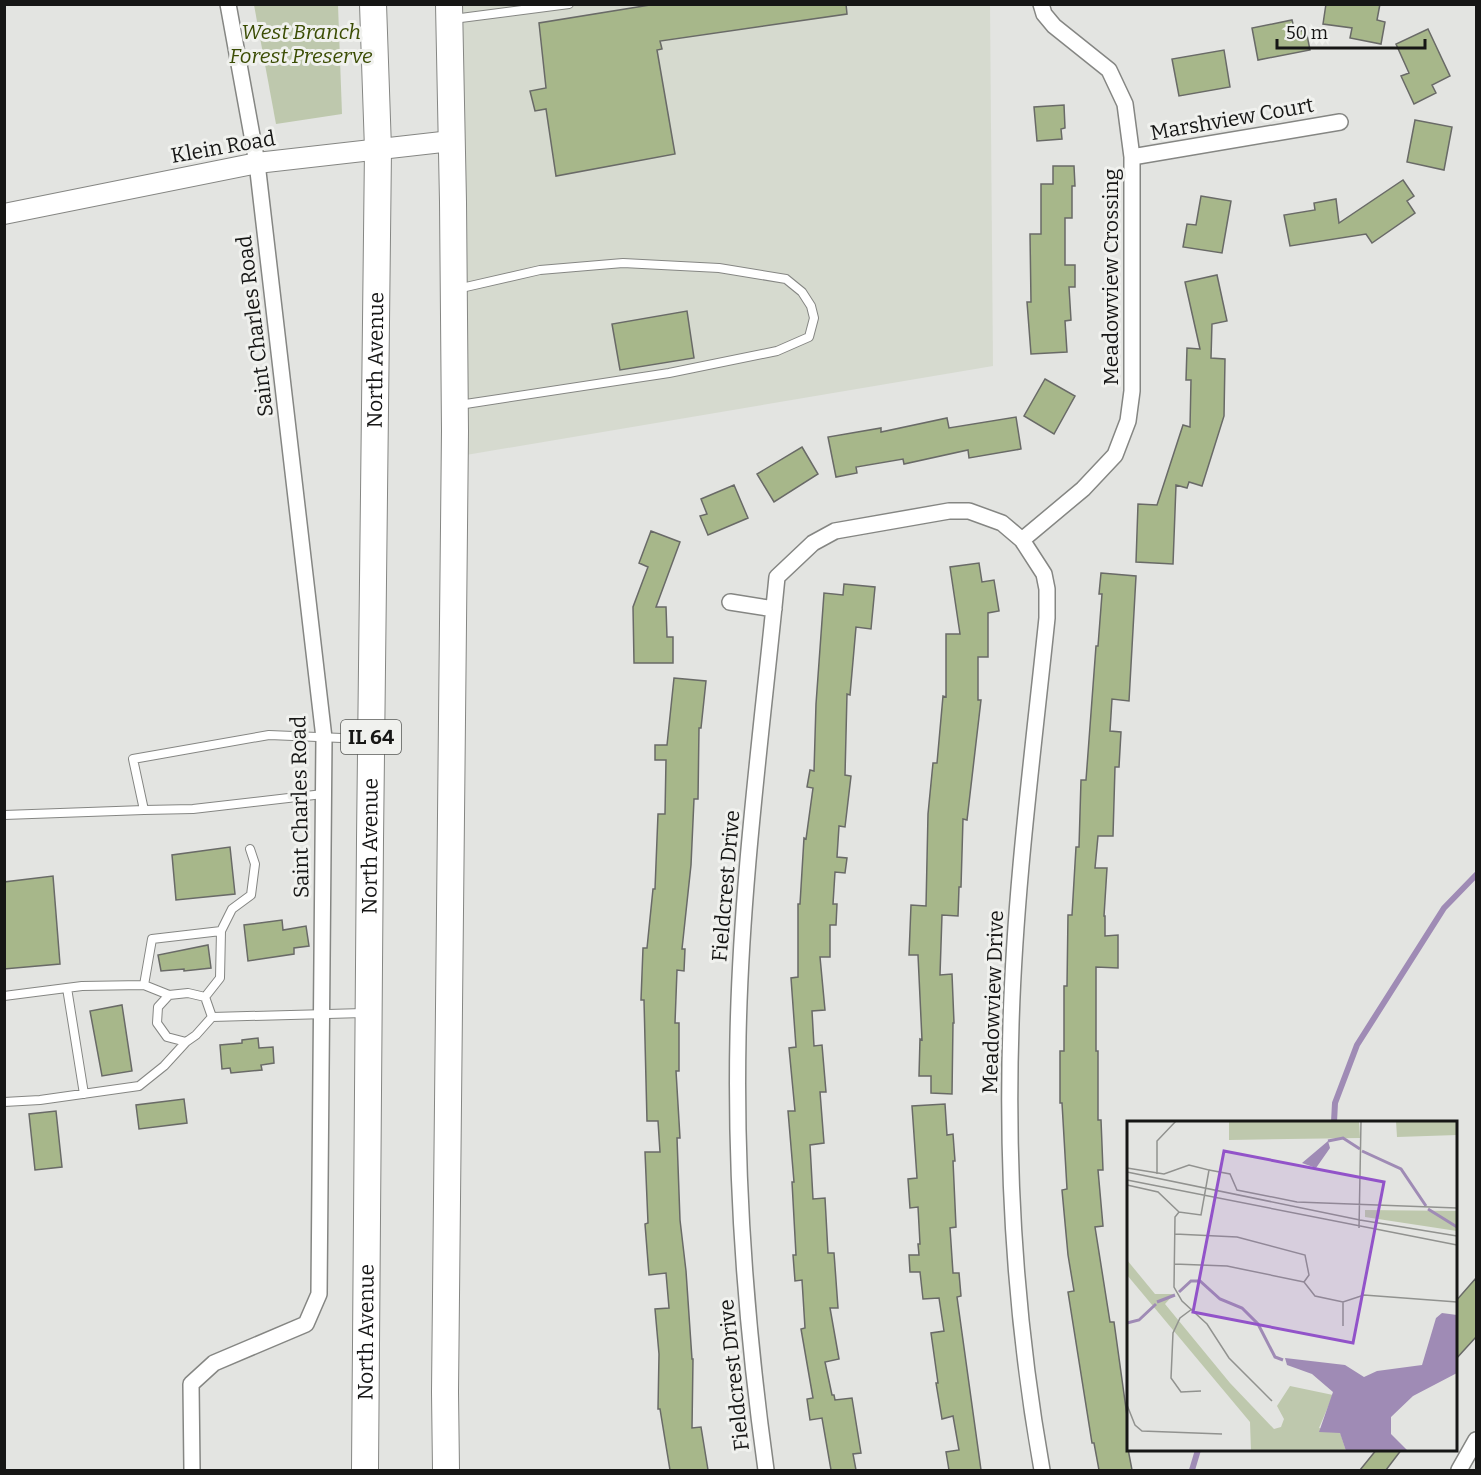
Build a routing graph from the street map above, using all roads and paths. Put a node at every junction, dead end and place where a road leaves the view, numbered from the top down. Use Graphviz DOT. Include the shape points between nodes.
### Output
graph roads {
  1 [pos="228,4"];
  2 [pos="373,4"];
  3 [pos="569,4"];
  4 [pos="1041,4"];
  5 [pos="449,12"];
  6 [pos="1340,122"];
  7 [pos="452,141"];
  8 [pos="378,150"];
  9 [pos="1131,157"];
  10 [pos="258,163"];
  11 [pos="4,214"];
  12 [pos="454,289"];
  13 [pos="455,406"];
  14 [pos="1022,540"];
  15 [pos="730,602"];
  16 [pos="774,609"];
  17 [pos="324,738"];
  18 [pos="371,739"];
  19 [pos="323,794"];
  20 [pos="144,810"];
  21 [pos="4,814"];
  22 [pos="250,849"];
  23 [pos="221,931"];
  24 [pos="144,985"];
  25 [pos="67,988"];
  26 [pos="169,995"];
  27 [pos="4,996"];
  28 [pos="205,998"];
  29 [pos="368,1013"];
  30 [pos="321,1014"];
  31 [pos="212,1017"];
  32 [pos="186,1042"];
  33 [pos="84,1094"];
  34 [pos="4,1102"];
  35 [pos="1476,1440"];
  36 [pos="192,1470"];
  37 [pos="365,1470"];
  38 [pos="446,1470"];
  39 [pos="766,1470"];
  40 [pos="1042,1470"];
  41 [pos="1459,1470"];
  1 -- 10 [label="street, Saint Charles Road"];
  2 -- 8 [label="main road, North Avenue / IL 64"];
  3 -- 5 [label="lane"];
  4 -- 9 [label="street, Meadowview Crossing" via="1054,26 1109,70 1125,104"];
  5 -- 7 [label="main road"];
  6 -- 9 [label="street, Marshview Court"];
  7 -- 8 [label="street, Klein Road"];
  7 -- 12 [label="main road"];
  8 -- 10 [label="street, Klein Road"];
  8 -- 18 [label="main road, North Avenue / IL 64"];
  9 -- 14 [label="street, Meadowview Crossing" via="1132,391 1128,421 1115,455 1083,489"];
  10 -- 11 [label="street, Klein Road"];
  10 -- 17 [label="street, Saint Charles Road"];
  12 -- 13 [label="main road"];
  12 -- 13 [label="lane" via="540,270 623,263 719,267 786,279 802,292 814,318 809,337 777,351 669,373"];
  13 -- 38 [label="main road"];
  14 -- 16 [label="street, Fieldcrest Drive" via="1002,524 969,511 835,531 813,543 777,577"];
  14 -- 40 [label="street, Meadowview Drive" via="1044,574 1047,618 1014,957 1010,1149 1024,1344"];
  15 -- 16 [label="street"];
  16 -- 39 [label="street, Fieldcrest Drive" via="748,866 738,1059 744,1275"];
  17 -- 18 [label="lane"];
  17 -- 19 [label="street, Saint Charles Road"];
  17 -- 20 [label="lane" via="269,735 134,759"];
  18 -- 29 [label="main road, North Avenue / IL 64"];
  19 -- 20 [label="lane" via="193,809"];
  19 -- 30 [label="street, Saint Charles Road"];
  20 -- 21 [label="lane"];
  22 -- 23 [label="lane" via="255,864 251,895 232,909"];
  23 -- 24 [label="lane" via="152,939"];
  23 -- 28 [label="lane" via="220,978"];
  24 -- 25 [label="lane"];
  24 -- 26 [label="lane"];
  25 -- 27 [label="lane"];
  25 -- 33 [label="lane"];
  26 -- 28 [label="lane" via="188,993"];
  26 -- 32 [label="lane" via="158,1007 157,1023 167,1037"];
  28 -- 31 [label="lane"];
  29 -- 30 [label="lane"];
  29 -- 37 [label="main road, North Avenue / IL 64"];
  30 -- 31 [label="lane"];
  30 -- 36 [label="street, Saint Charles Road" via="319,1294 306,1324 214,1363 191,1384"];
  31 -- 32 [label="lane"];
  32 -- 33 [label="lane" via="139,1086"];
  33 -- 34 [label="lane"];
  35 -- 41 [label="street"];
}
